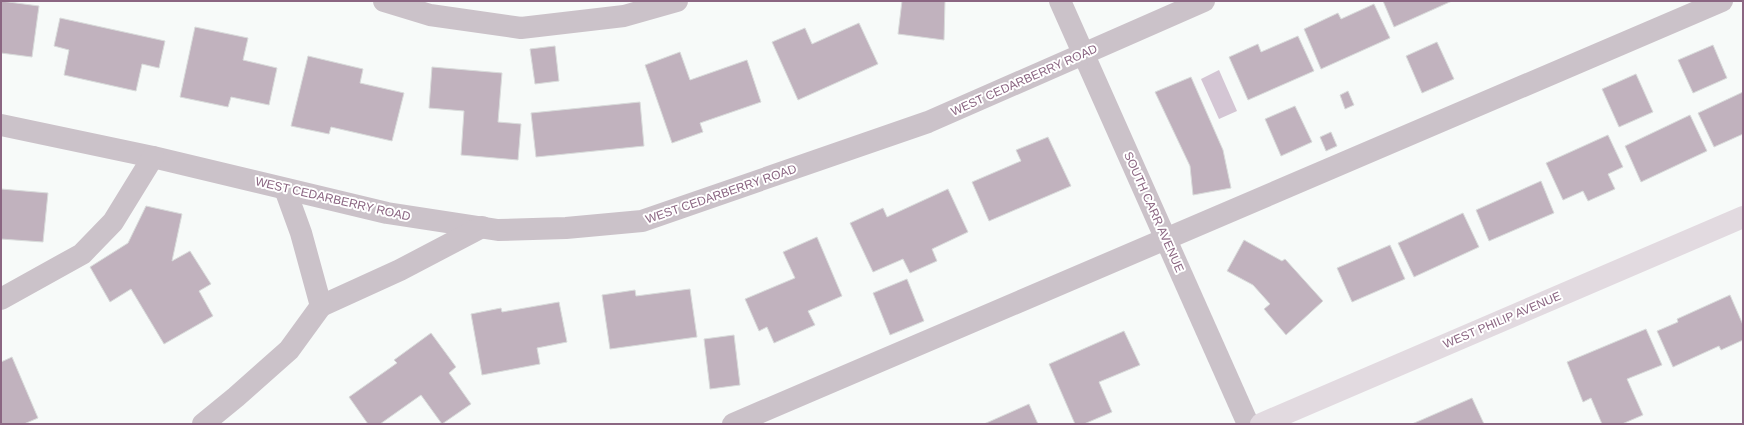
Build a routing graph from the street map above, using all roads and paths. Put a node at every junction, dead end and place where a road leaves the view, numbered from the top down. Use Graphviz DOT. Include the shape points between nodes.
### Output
graph roads {
  1 [pos="384,1"];
  2 [pos="677,1"];
  3 [pos="1060,1"];
  4 [pos="1204,1"];
  5 [pos="1722,1"];
  6 [pos="1083,54"];
  7 [pos="1,125"];
  8 [pos="153,158"];
  9 [pos="285,189"];
  10 [pos="1743,217"];
  11 [pos="482,227"];
  12 [pos="1166,240"];
  13 [pos="1,299"];
  14 [pos="321,306"];
  15 [pos="203,424"];
  16 [pos="734,424"];
  17 [pos="1248,424"];
  18 [pos="1261,424"];
  1 -- 2 [label="street" via="430,15 521,28 624,16"];
  3 -- 6 [label="street, SOUTH CARR AVENUE"];
  4 -- 6 [label="street, WEST CEDARBERRY ROAD"];
  5 -- 12 [label="street"];
  6 -- 11 [label="street, WEST CEDARBERRY ROAD" via="928,122 642,221 566,228 498,230"];
  6 -- 12 [label="street, SOUTH CARR AVENUE"];
  7 -- 8 [label="street, WEST CEDARBERRY ROAD"];
  8 -- 9 [label="street, WEST CEDARBERRY ROAD"];
  8 -- 13 [label="street" via="113,222 82,254"];
  9 -- 11 [label="street, WEST CEDARBERRY ROAD" via="387,213"];
  9 -- 14 [label="street" via="301,233"];
  10 -- 18 [label="main road, WEST PHILIP AVENUE"];
  11 -- 14 [label="street" via="400,270"];
  12 -- 16 [label="street"];
  12 -- 17 [label="street, SOUTH CARR AVENUE"];
  14 -- 15 [label="street" via="289,350"];
}
